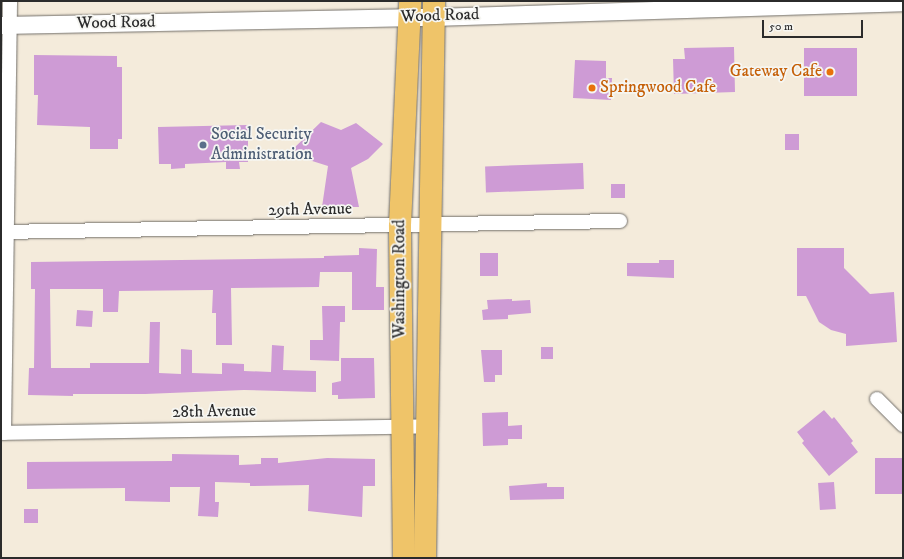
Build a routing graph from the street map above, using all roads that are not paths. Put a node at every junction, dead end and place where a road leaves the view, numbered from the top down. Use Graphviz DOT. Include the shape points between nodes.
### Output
graph roads {
  1 [pos="10,1"];
  2 [pos="903,2"];
  3 [pos="410,9"];
  4 [pos="434,9"];
  5 [pos="5,25"];
  6 [pos="620,221"];
  7 [pos="400,225"];
  8 [pos="431,225"];
  9 [pos="3,232"];
  10 [pos="877,399"];
  11 [pos="903,425"];
  12 [pos="400,426"];
  13 [pos="427,426"];
  14 [pos="3,433"];
  15 [pos="404,558"];
  16 [pos="425,558"];
  1 -- 5 [label="street"];
  2 -- 4 [label="street, Wood Road"];
  3 -- 4 [label="street, Wood Road"];
  3 -- 5 [label="street, Wood Road"];
  3 -- 7 [label="main road, Washington Road"];
  4 -- 8 [label="main road, Washington Road"];
  5 -- 9 [label="street"];
  6 -- 8 [label="street, 29th Avenue"];
  7 -- 8 [label="street, 29th Avenue"];
  7 -- 9 [label="street, 29th Avenue"];
  7 -- 12 [label="main road, Washington Road"];
  8 -- 13 [label="main road, Washington Road"];
  9 -- 14 [label="street"];
  10 -- 11 [label="street"];
  12 -- 13 [label="street, 28th Avenue"];
  12 -- 14 [label="street, 28th Avenue"];
  12 -- 15 [label="main road, Washington Road"];
  13 -- 16 [label="main road, Washington Road"];
}
